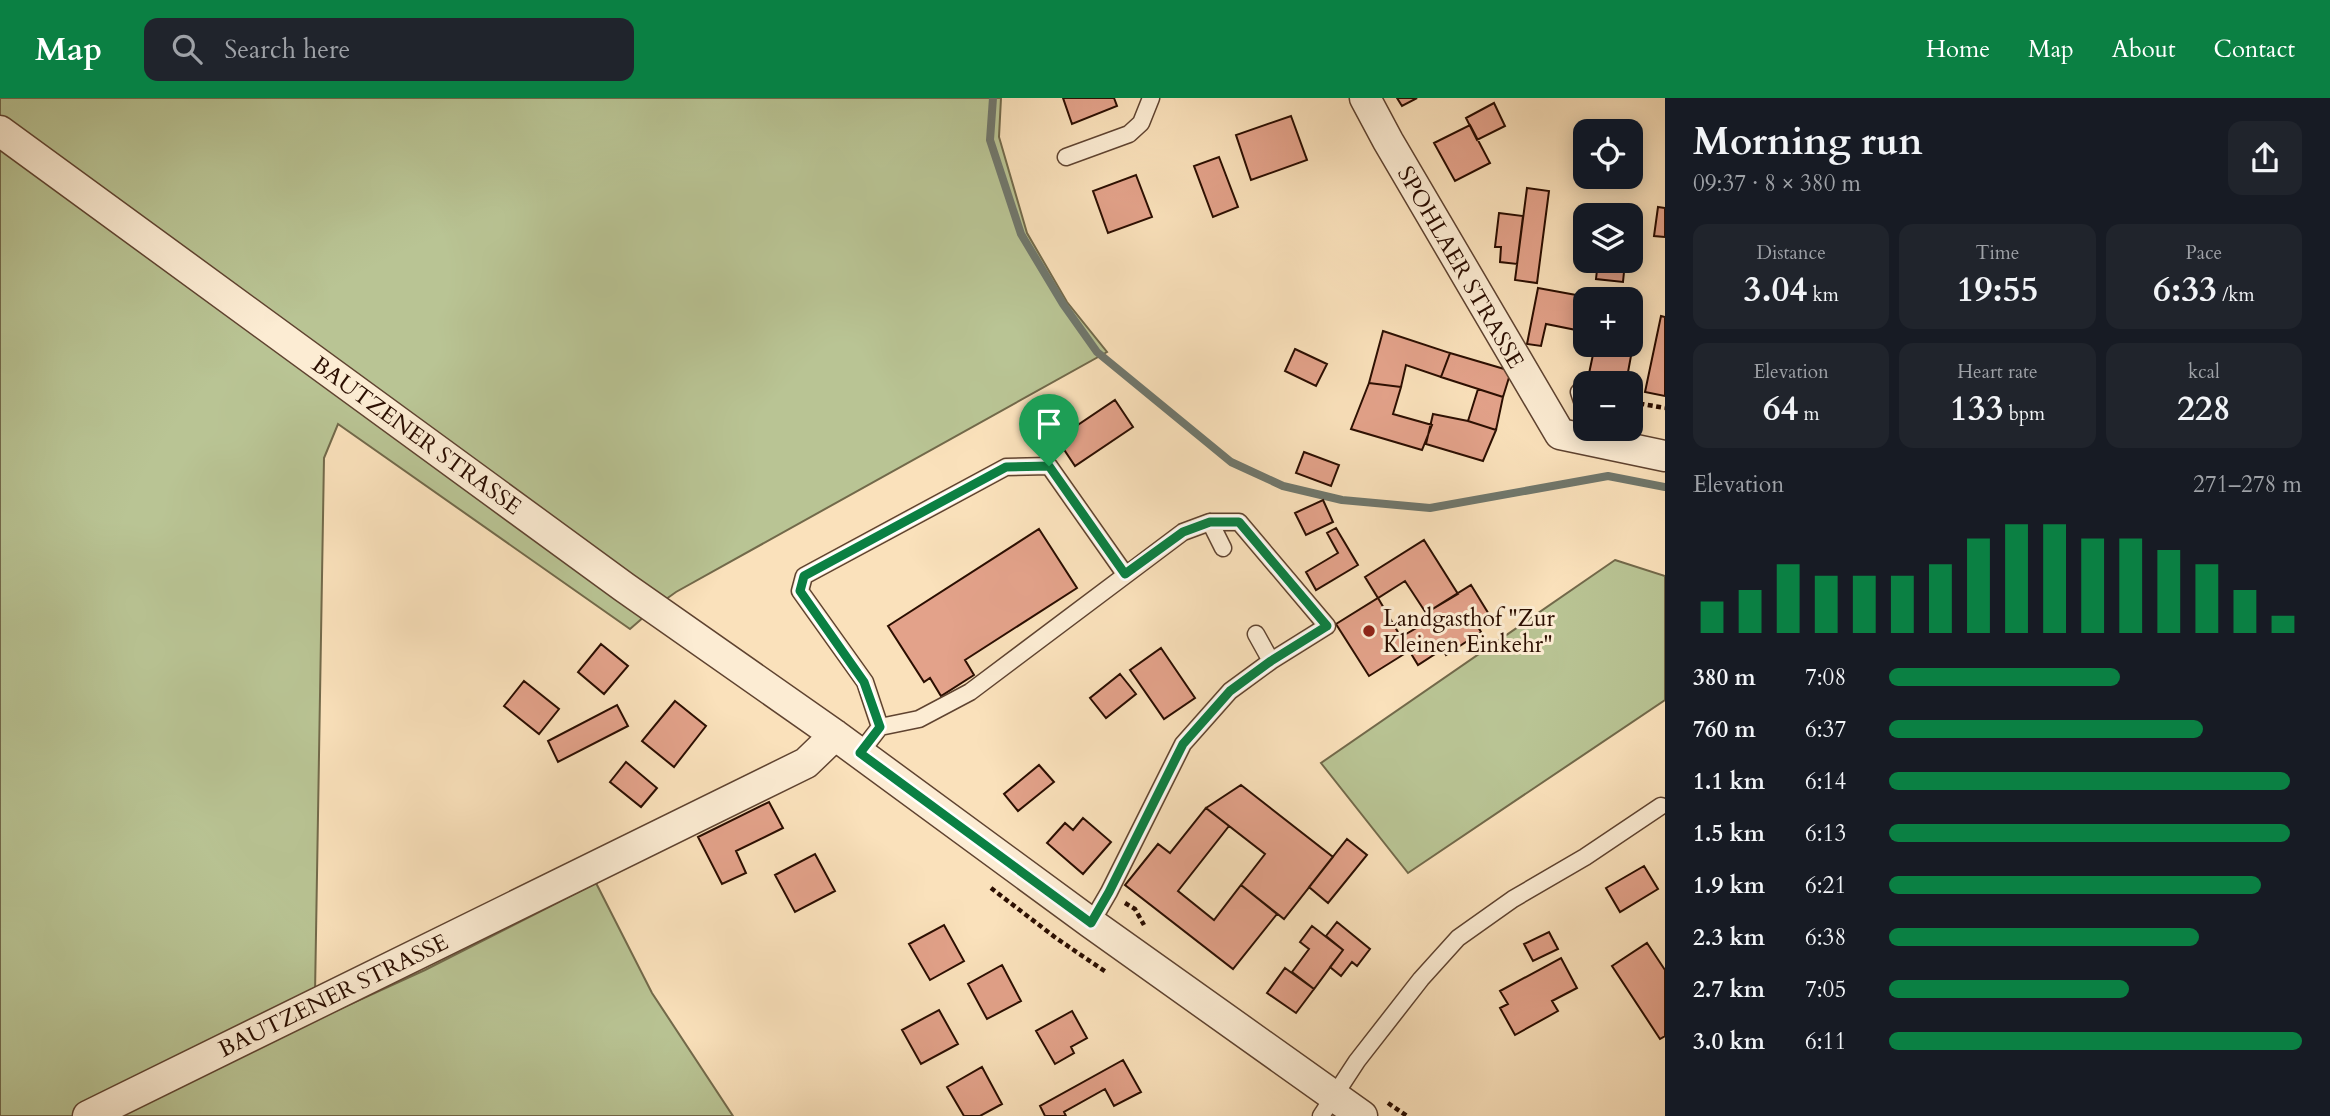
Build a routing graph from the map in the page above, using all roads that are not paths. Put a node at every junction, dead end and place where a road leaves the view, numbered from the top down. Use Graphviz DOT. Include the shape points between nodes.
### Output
graph roads {
  1 [pos="1151,98"];
  2 [pos="1365,98"];
  3 [pos="0,131"];
  4 [pos="1066,157"];
  5 [pos="1573,434"];
  6 [pos="1613,441"];
  7 [pos="1665,456"];
  8 [pos="1210,522"];
  9 [pos="1223,548"];
  10 [pos="1125,574"];
  11 [pos="1256,634"];
  12 [pos="1271,661"];
  13 [pos="880,727"];
  14 [pos="835,735"];
  15 [pos="860,753"];
  16 [pos="1661,806"];
  17 [pos="1091,923"];
  18 [pos="1327,1106"];
  19 [pos="88,1116"];
  20 [pos="1362,1116"];
  1 -- 4 [label="lane" via="1129,134"];
  2 -- 5 [label="street, SPOHLAER STRASSE" via="1560,434"];
  3 -- 14 [label="street, BAUTZENER STRASSE" via="624,587"];
  6 -- 7 [label="street"];
  8 -- 9 [label="lane"];
  8 -- 10 [label="lane" via="1183,532"];
  8 -- 12 [label="lane" via="1239,522 1327,626"];
  10 -- 13 [label="lane" via="970,692 919,719"];
  10 -- 13 [label="lane" via="1049,466 1006,467 804,576 800,591 864,682"];
  11 -- 12 [label="lane"];
  12 -- 17 [label="lane" via="1230,691 1183,744"];
  13 -- 15 [label="lane"];
  14 -- 15 [label="street, BAUTZENER STRASSE"];
  14 -- 19 [label="street, BAUTZENER STRASSE" via="806,763"];
  15 -- 17 [label="street, BAUTZENER STRASSE"];
  16 -- 18 [label="lane" via="1458,938 1420,979"];
  17 -- 18 [label="street, BAUTZENER STRASSE"];
  18 -- 20 [label="street, BAUTZENER STRASSE"];
}
